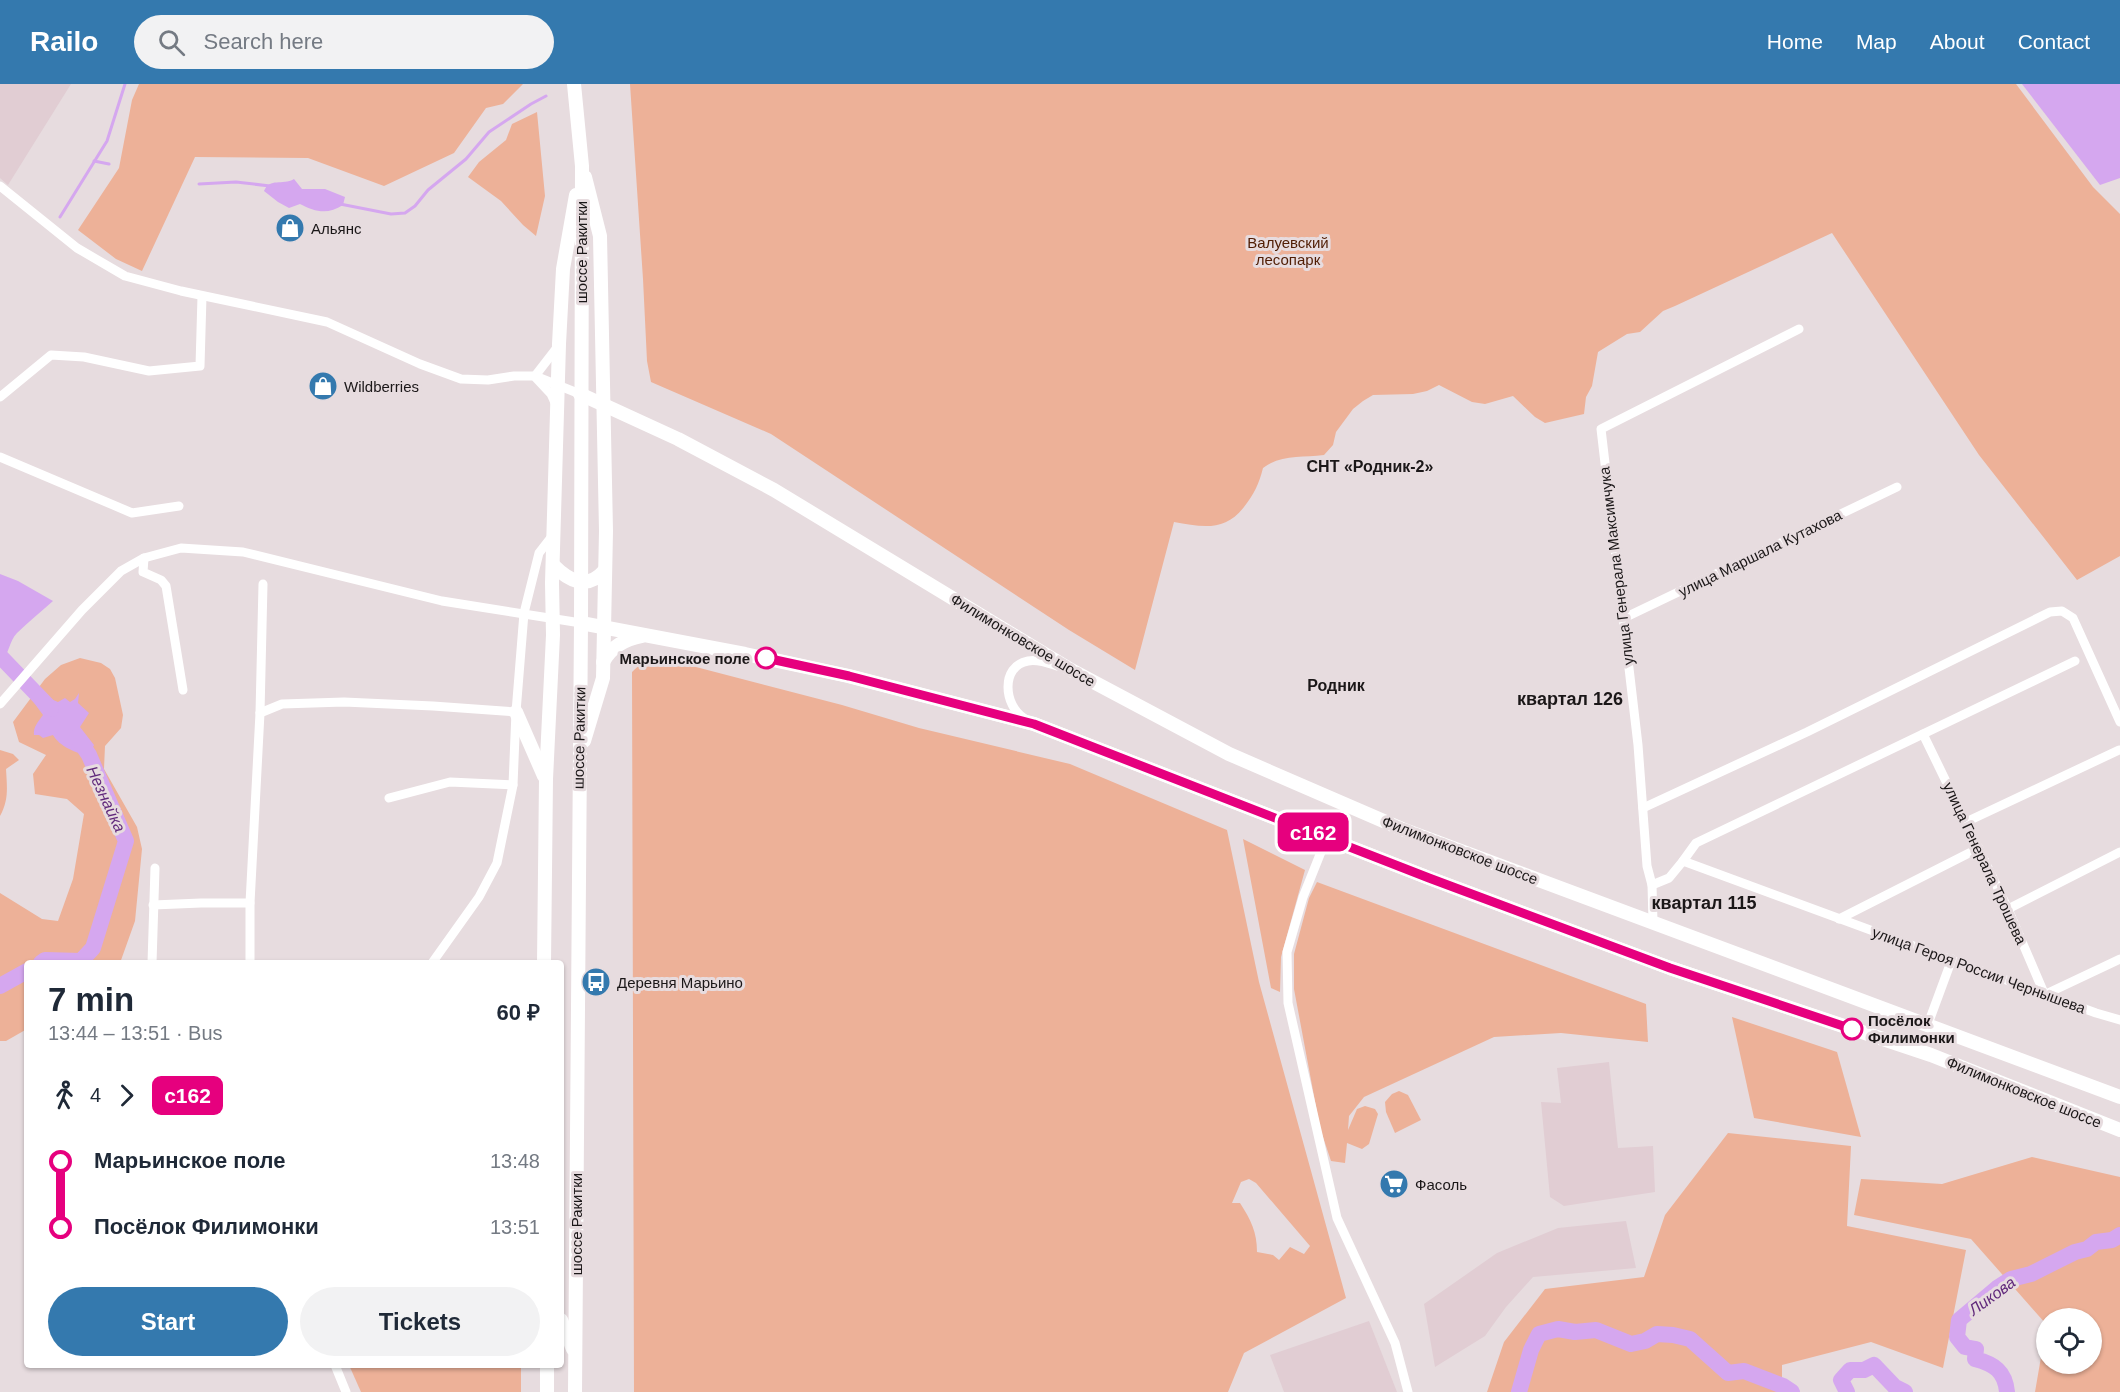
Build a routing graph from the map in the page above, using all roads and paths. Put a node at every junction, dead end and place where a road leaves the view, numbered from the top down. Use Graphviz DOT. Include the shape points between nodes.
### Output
graph roads {
  1 [pos="573,84"];
  2 [pos="582,166"];
  3 [pos="0,186"];
  4 [pos="202,296"];
  5 [pos="1799,329"];
  6 [pos="559,344"];
  7 [pos="535,376"];
  8 [pos="558,384"];
  9 [pos="580,394"];
  10 [pos="0,398"];
  11 [pos="603,404"];
  12 [pos="558,409"];
  13 [pos="0,457"];
  14 [pos="1897,487"];
  15 [pos="179,507"];
  16 [pos="554,534"];
  17 [pos="144,558"];
  18 [pos="553,565"];
  19 [pos="604,570"];
  20 [pos="581,582"];
  21 [pos="263,584"];
  22 [pos="524,613"];
  23 [pos="553,618"];
  24 [pos="1622,619"];
  25 [pos="581,623"];
  26 [pos="604,627"];
  27 [pos="646,636"];
  28 [pos="2075,661"];
  29 [pos="603,662"];
  30 [pos="1071,670"];
  31 [pos="183,690"];
  32 [pos="1,703"];
  33 [pos="516,712"];
  34 [pos="260,713"];
  35 [pos="2120,722"];
  36 [pos="1034,724"];
  37 [pos="1923,734"];
  38 [pos="2119,750"];
  39 [pos="579,758"];
  40 [pos="546,779"];
  41 [pos="513,785"];
  42 [pos="389,798"];
  43 [pos="1643,808"];
  44 [pos="1966,822"];
  45 [pos="1327,837"];
  46 [pos="1978,848"];
  47 [pos="2120,852"];
  48 [pos="1683,861"];
  49 [pos="155,868"];
  50 [pos="1652,885"];
  51 [pos="250,903"];
  52 [pos="153,905"];
  53 [pos="2008,909"];
  54 [pos="1839,918"];
  55 [pos="1653,922"];
  56 [pos="1952,959"];
  57 [pos="2120,959"];
  58 [pos="152,960"];
  59 [pos="250,960"];
  60 [pos="434,960"];
  61 [pos="544,960"];
  62 [pos="2045,993"];
  63 [pos="2120,1020"];
  64 [pos="1928,1024"];
  65 [pos="2120,1097"];
  66 [pos="2120,1131"];
  67 [pos="564,1327"];
  68 [pos="575,1354"];
  69 [pos="336,1368"];
  70 [pos="547,1368"];
  71 [pos="346,1392"];
  72 [pos="547,1392"];
  73 [pos="574,1392"];
  74 [pos="1408,1392"];
  1 -- 2 [label="main road, шоссе Ракитки"];
  2 -- 6 [label="main road" via="563,269"];
  2 -- 9 [label="main road, шоссе Ракитки"];
  2 -- 11 [label="main road" via="600,236"];
  3 -- 4 [label="street" via="77,248 125,276"];
  4 -- 7 [label="street" via="327,322 461,379 488,381"];
  4 -- 10 [label="street" via="200,366 149,371 84,357 51,355"];
  5 -- 24 [label="street, улица Генерала Максимчука" via="1601,429"];
  6 -- 7 [label="street"];
  6 -- 8 [label="main road"];
  7 -- 8 [label="street"];
  7 -- 12 [label="street"];
  8 -- 9 [label="street"];
  8 -- 12 [label="main road"];
  9 -- 11 [label="main road, Филимонковское шоссе"];
  9 -- 12 [label="main road" via="570,397"];
  9 -- 20 [label="main road, шоссе Ракитки"];
  11 -- 19 [label="main road"];
  11 -- 30 [label="main road, Филимонковское шоссе" via="774,490"];
  12 -- 16 [label="main road"];
  13 -- 15 [label="street" via="132,513"];
  14 -- 24 [label="street, улица Маршала Кутахова"];
  16 -- 18 [label="main road"];
  16 -- 22 [label="street" via="539,553"];
  17 -- 22 [label="street, Филимонковское шоссе" via="181,548 243,552 442,601"];
  17 -- 31 [label="street" via="143,572 161,579 166,586"];
  17 -- 32 [label="street, Филимонковское шоссе" via="121,571 82,610"];
  18 -- 20 [label="main road" via="565,576"];
  18 -- 23 [label="main road"];
  19 -- 20 [label="main road" via="593,580"];
  19 -- 26 [label="main road"];
  20 -- 25 [label="main road, шоссе Ракитки"];
  21 -- 34 [label="street"];
  22 -- 23 [label="street, Филимонковское шоссе"];
  22 -- 33 [label="street"];
  23 -- 25 [label="street, Филимонковское шоссе"];
  23 -- 40 [label="main road"];
  24 -- 43 [label="street, улица Генерала Максимчука"];
  25 -- 26 [label="main road, Филимонковское шоссе"];
  25 -- 39 [label="main road, шоссе Ракитки"];
  26 -- 27 [label="main road, Филимонковское шоссе"];
  26 -- 29 [label="main road"];
  27 -- 29 [label="main road" via="616,645"];
  27 -- 36 [label="main road, Филимонковское шоссе" via="849,676"];
  28 -- 37 [label="street"];
  29 -- 39 [label="main road" via="603,678"];
  30 -- 36 [label="street" via="1036,660 1015,668 1009,679 1011,706"];
  30 -- 55 [label="main road, Филимонковское шоссе" via="1229,754 1402,830"];
  33 -- 34 [label="street" via="344,702 282,704"];
  33 -- 40 [label="main road"];
  33 -- 41 [label="street"];
  34 -- 51 [label="street"];
  35 -- 43 [label="street" via="2073,618 2062,611 2050,612 1787,742"];
  36 -- 45 [label="main road, Филимонковское шоссе"];
  37 -- 44 [label="street, улица Генерала Трошева"];
  37 -- 48 [label="street" via="1696,843"];
  38 -- 44 [label="street"];
  39 -- 68 [label="main road, шоссе Ракитки"];
  40 -- 61 [label="main road"];
  41 -- 42 [label="street" via="450,782"];
  41 -- 60 [label="street" via="494,872"];
  43 -- 50 [label="street, улица Генерала Максимчука"];
  44 -- 46 [label="street, улица Генерала Трошева"];
  45 -- 66 [label="main road, Филимонковское шоссе" via="1670,968 1932,1055"];
  45 -- 74 [label="street" via="1287,952 1288,1003 1337,1218 1395,1343"];
  46 -- 53 [label="street, улица Генерала Трошева"];
  46 -- 54 [label="street, улица Героя России Чернышева"];
  47 -- 53 [label="street"];
  48 -- 50 [label="street" via="1670,878"];
  48 -- 54 [label="street, улица Героя России Чернышева"];
  49 -- 52 [label="street"];
  50 -- 55 [label="street, улица Генерала Максимчука"];
  51 -- 52 [label="street"];
  51 -- 59 [label="street"];
  52 -- 58 [label="street"];
  53 -- 62 [label="street, улица Генерала Трошева"];
  54 -- 56 [label="street, улица Героя России Чернышева"];
  55 -- 64 [label="main road, Филимонковское шоссе"];
  56 -- 62 [label="street, улица Героя России Чернышева"];
  56 -- 64 [label="street"];
  57 -- 62 [label="street"];
  62 -- 63 [label="street, улица Героя России Чернышева"];
  64 -- 65 [label="main road, Филимонковское шоссе"];
  67 -- 68 [label="main road"];
  68 -- 73 [label="main road, шоссе Ракитки"];
  69 -- 71 [label="street"];
  70 -- 72 [label="main road"];
}
